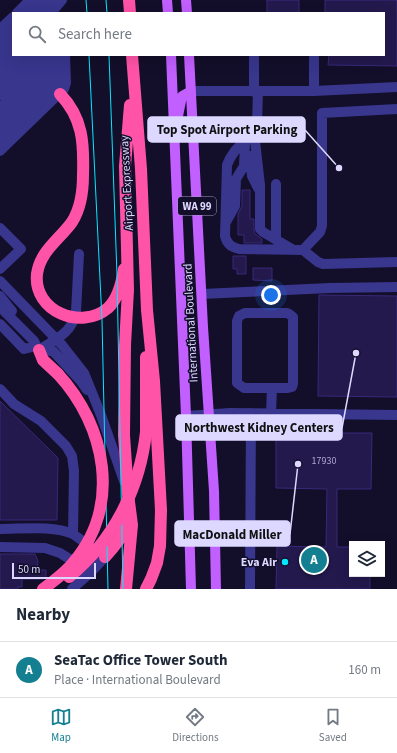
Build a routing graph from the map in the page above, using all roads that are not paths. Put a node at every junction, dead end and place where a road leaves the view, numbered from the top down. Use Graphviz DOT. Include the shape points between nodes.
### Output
graph roads {
  1 [pos="30,0"];
  2 [pos="42,0"];
  3 [pos="54,0"];
  4 [pos="129,0"];
  5 [pos="167,0"];
  6 [pos="186,0"];
  7 [pos="62,7"];
  8 [pos="18,12"];
  9 [pos="30,12"];
  10 [pos="42,12"];
  11 [pos="53,12"];
  12 [pos="130,12"];
  13 [pos="168,12"];
  14 [pos="187,12"];
  15 [pos="12,18"];
  16 [pos="0,29"];
  17 [pos="12,29"];
  18 [pos="0,41"];
  19 [pos="12,41"];
  20 [pos="12,51"];
  21 [pos="0,53"];
  22 [pos="17,56"];
  23 [pos="29,56"];
  24 [pos="40,56"];
  25 [pos="53,56"];
  26 [pos="64,56"];
  27 [pos="65,56"];
  28 [pos="132,56"];
  29 [pos="171,56"];
  30 [pos="189,56"];
  31 [pos="254,56"];
  32 [pos="314,56"];
  33 [pos="0,62"];
  34 [pos="171,66"];
  35 [pos="133,68"];
  36 [pos="65,71"];
  37 [pos="0,73"];
  38 [pos="0,84"];
  39 [pos="397,87"];
  40 [pos="191,91"];
  41 [pos="314,91"];
  42 [pos="256,92"];
  43 [pos="60,94"];
  44 [pos="0,95"];
  45 [pos="0,108"];
  46 [pos="397,109"];
  47 [pos="0,120"];
  48 [pos="0,131"];
  49 [pos="250,134"];
  50 [pos="0,141"];
  51 [pos="174,141"];
  52 [pos="0,151"];
  53 [pos="276,186"];
  54 [pos="225,224"];
  55 [pos="0,228"];
  56 [pos="276,240"];
  57 [pos="298,250"];
  58 [pos="128,252"];
  59 [pos="79,254"];
  60 [pos="397,262"];
  61 [pos="0,269"];
  62 [pos="0,281"];
  63 [pos="397,287"];
  64 [pos="202,294"];
  65 [pos="0,296"];
  66 [pos="0,307"];
  67 [pos="147,310"];
  68 [pos="0,315"];
  69 [pos="75,318"];
  70 [pos="0,324"];
  71 [pos="56,339"];
  72 [pos="38,348"];
  73 [pos="272,388"];
  74 [pos="0,389"];
  75 [pos="95,401"];
  76 [pos="251,413"];
  77 [pos="271,413"];
  78 [pos="209,414"];
  79 [pos="397,415"];
  80 [pos="186,416"];
  81 [pos="128,494"];
  82 [pos="131,513"];
  83 [pos="0,529"];
  84 [pos="73,534"];
  85 [pos="0,546"];
  86 [pos="105,557"];
  87 [pos="91,572"];
  88 [pos="43,589"];
  89 [pos="49,589"];
  90 [pos="72,589"];
  91 [pos="126,589"];
  92 [pos="146,589"];
  93 [pos="191,589"];
  94 [pos="216,589"];
  95 [pos="250,589"];
  1 -- 8 [label="lane"];
  2 -- 9 [label="lane"];
  3 -- 10 [label="lane"];
  4 -- 12 [label="highway"];
  5 -- 13 [label="main road"];
  6 -- 14 [label="main road"];
  7 -- 11 [label="lane"];
  15 -- 16 [label="lane"];
  17 -- 18 [label="lane"];
  19 -- 21 [label="lane"];
  20 -- 33 [label="lane"];
  22 -- 37 [label="lane"];
  23 -- 38 [label="lane"];
  24 -- 44 [label="lane"];
  25 -- 45 [label="lane"];
  26 -- 47 [label="lane"];
  27 -- 36 [label="lane"];
  28 -- 35 [label="highway, Airport Expressway"];
  29 -- 34 [label="main road, International Boulevard / WA 99"];
  30 -- 40 [label="main road, International Boulevard / WA 99"];
  31 -- 42 [label="lane"];
  32 -- 41 [label="lane"];
  34 -- 40 [label="main road" via="180,87"];
  34 -- 51 [label="main road, International Boulevard / WA 99"];
  35 -- 58 [label="highway" via="125,166"];
  35 -- 67 [label="highway, Airport Expressway" via="141,168"];
  36 -- 43 [label="lane" via="64,89"];
  36 -- 48 [label="lane"];
  36 -- 50 [label="lane"];
  39 -- 41 [label="lane"];
  40 -- 42 [label="lane"];
  40 -- 51 [label="main road" via="182,96"];
  40 -- 64 [label="main road, International Boulevard / WA 99"];
  41 -- 42 [label="lane"];
  42 -- 49 [label="lane" via="258,116"];
  43 -- 52 [label="lane"];
  43 -- 69 [label="highway" via="75,116 82,136 83,188 72,222 42,258 37,283 50,308"];
  46 -- 57 [label="lane" via="322,113 322,226 320,232"];
  49 -- 54 [label="lane" via="244,146 244,166 235,183 235,206"];
  49 -- 54 [label="lane" via="231,155 227,165"];
  49 -- 56 [label="lane" via="254,132 260,192 260,229"];
  51 -- 80 [label="main road, International Boulevard / WA 99"];
  53 -- 56 [label="lane"];
  54 -- 57 [label="lane" via="226,241 234,248"];
  55 -- 61 [label="lane" via="21,249"];
  56 -- 57 [label="lane"];
  57 -- 60 [label="lane" via="323,264"];
  58 -- 69 [label="highway" via="122,279 113,302 95,315"];
  58 -- 81 [label="highway" via="124,434"];
  59 -- 69 [label="lane"];
  62 -- 71 [label="lane"];
  63 -- 64 [label="lane"];
  64 -- 78 [label="main road, International Boulevard / WA 99"];
  65 -- 72 [label="lane" via="37,336"];
  66 -- 72 [label="lane"];
  67 -- 89 [label="highway, bridge" via="146,432 133,490 119,519 88,560 67,579"];
  67 -- 92 [label="highway" via="154,381 161,529 157,563"];
  68 -- 72 [label="lane" via="29,345"];
  69 -- 71 [label="lane" via="68,330"];
  70 -- 72 [label="lane" via="24,349"];
  71 -- 72 [label="lane"];
  71 -- 75 [label="lane" via="84,372"];
  72 -- 75 [label="lane" via="53,351 80,380"];
  72 -- 88 [label="highway, bridge" via="43,360 75,395 92,426 103,476 98,518 87,544 68,569"];
  73 -- 73 [label="lane" via="244,388 237,383 237,318 241,314 287,313 293,317 293,385 288,388"];
  73 -- 77 [label="lane"];
  74 -- 84 [label="lane" via="14,404 42,421 70,451 74,463"];
  75 -- 81 [label="lane"];
  76 -- 77 [label="lane"];
  76 -- 78 [label="lane"];
  76 -- 95 [label="lane"];
  77 -- 79 [label="lane"];
  78 -- 80 [label="lane"];
  78 -- 94 [label="main road, International Boulevard / WA 99"];
  80 -- 93 [label="main road, International Boulevard / WA 99"];
  81 -- 82 [label="highway"];
  82 -- 86 [label="highway" via="126,529"];
  82 -- 91 [label="highway"];
  83 -- 84 [label="lane" via="58,529"];
  84 -- 86 [label="lane"];
  85 -- 87 [label="lane" via="45,548 60,553"];
  86 -- 87 [label="lane"];
  87 -- 90 [label="lane"];
}
